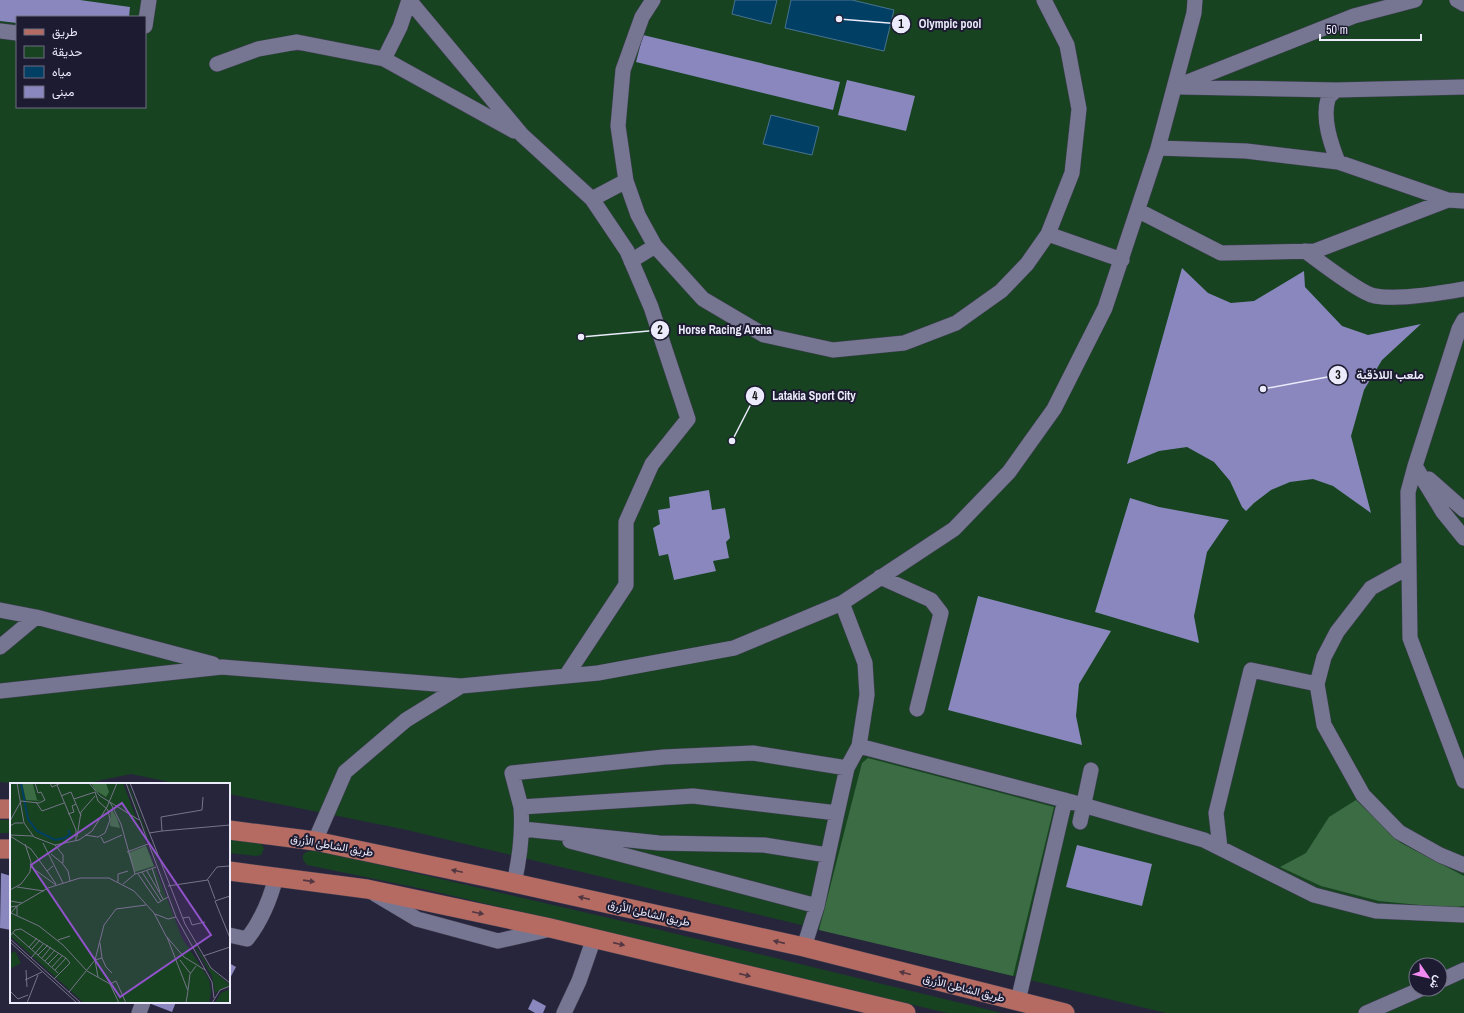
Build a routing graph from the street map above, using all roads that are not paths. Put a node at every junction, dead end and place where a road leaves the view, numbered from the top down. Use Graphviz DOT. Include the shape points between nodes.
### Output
graph roads {
  1 [pos="149,0"];
  2 [pos="653,0"];
  3 [pos="1044,0"];
  4 [pos="1195,0"];
  5 [pos="1415,0"];
  6 [pos="1457,0"];
  7 [pos="1464,4"];
  8 [pos="146,20"];
  9 [pos="0,30"];
  10 [pos="16,33"];
  11 [pos="384,59"];
  12 [pos="217,64"];
  13 [pos="1175,87"];
  14 [pos="1464,87"];
  15 [pos="1336,90"];
  16 [pos="522,135"];
  17 [pos="1158,148"];
  18 [pos="1338,162"];
  19 [pos="626,181"];
  20 [pos="592,199"];
  21 [pos="1448,200"];
  22 [pos="1464,201"];
  23 [pos="1139,211"];
  24 [pos="1048,234"];
  25 [pos="655,246"];
  26 [pos="1305,251"];
  27 [pos="1122,260"];
  28 [pos="631,261"];
  29 [pos="1464,289"];
  30 [pos="1464,320"];
  31 [pos="1415,466"];
  32 [pos="1464,510"];
  33 [pos="1464,538"];
  34 [pos="1409,567"];
  35 [pos="880,577"];
  36 [pos="842,603"];
  37 [pos="0,610"];
  38 [pos="36,617"];
  39 [pos="0,647"];
  40 [pos="222,667"];
  41 [pos="566,676"];
  42 [pos="1317,684"];
  43 [pos="461,686"];
  44 [pos="0,691"];
  45 [pos="917,709"];
  46 [pos="859,746"];
  47 [pos="847,768"];
  48 [pos="1091,770"];
  49 [pos="1464,782"];
  50 [pos="1065,800"];
  51 [pos="1083,804"];
  52 [pos="521,807"];
  53 [pos="837,813"];
  54 [pos="1080,822"];
  55 [pos="523,829"];
  56 [pos="230,830"];
  57 [pos="315,840"];
  58 [pos="1220,848"];
  59 [pos="827,855"];
  60 [pos="1464,865"];
  61 [pos="230,871"];
  62 [pos="276,877"];
  63 [pos="514,883"];
  64 [pos="817,906"];
  65 [pos="1464,915"];
  66 [pos="230,935"];
  67 [pos="594,938"];
  68 [pos="804,947"];
  69 [pos="1464,970"];
  70 [pos="1448,977"];
  71 [pos="1408,995"];
  72 [pos="1018,1001"];
  73 [pos="143,1003"];
  74 [pos="138,1013"];
  75 [pos="564,1013"];
  76 [pos="906,1013"];
  77 [pos="1065,1013"];
  78 [pos="1366,1013"];
  1 -- 8 [label="street"];
  2 -- 19 [label="street" via="642,18 623,70 618,126"];
  3 -- 24 [label="street" via="1067,45 1079,108 1072,173"];
  4 -- 13 [label="street"];
  5 -- 13 [label="street" via="1354,16"];
  6 -- 7 [label="street"];
  9 -- 10 [label="street"];
  11 -- 12 [label="street" via="297,42 258,49"];
  11 -- 16 [label="street"];
  11 -- 16 [label="street" via="400,27 409,0"];
  13 -- 15 [label="street"];
  13 -- 17 [label="street"];
  14 -- 15 [label="street"];
  15 -- 18 [label="street" via="1328,98 1327,115 1331,144"];
  16 -- 20 [label="street"];
  17 -- 18 [label="street" via="1246,150"];
  17 -- 23 [label="street"];
  18 -- 21 [label="street"];
  19 -- 20 [label="street"];
  19 -- 25 [label="street" via="638,215"];
  20 -- 28 [label="street"];
  21 -- 22 [label="street"];
  21 -- 26 [label="street" via="1316,251"];
  23 -- 26 [label="street" via="1221,253"];
  23 -- 27 [label="street"];
  24 -- 25 [label="street" via="1027,264 1001,291 956,323 904,343 833,350 764,335 703,299"];
  24 -- 27 [label="street"];
  25 -- 28 [label="street"];
  26 -- 29 [label="street" via="1348,282 1374,296 1408,296"];
  27 -- 35 [label="street" via="1105,308 1054,409 1009,472 954,529"];
  28 -- 41 [label="street" via="651,307 688,419 652,464 626,522 626,585"];
  30 -- 31 [label="street"];
  31 -- 32 [label="street"];
  31 -- 33 [label="street" via="1443,512"];
  31 -- 34 [label="street" via="1408,492"];
  34 -- 42 [label="street" via="1371,588 1338,632 1324,656"];
  34 -- 49 [label="street" via="1410,638"];
  35 -- 36 [label="street"];
  35 -- 45 [label="street" via="931,600 941,613"];
  36 -- 41 [label="street" via="734,648 598,673"];
  36 -- 46 [label="street" via="865,663 867,695"];
  37 -- 38 [label="street"];
  38 -- 39 [label="street"];
  38 -- 40 [label="street"];
  40 -- 43 [label="street"];
  40 -- 44 [label="street"];
  41 -- 43 [label="street"];
  42 -- 58 [label="street" via="1252,670 1216,813"];
  42 -- 60 [label="street" via="1324,725 1363,795 1399,832"];
  43 -- 57 [label="street" via="406,720 345,772"];
  46 -- 47 [label="street"];
  46 -- 50 [label="street"];
  47 -- 52 [label="street" via="753,754 664,757 512,773"];
  47 -- 53 [label="street"];
  48 -- 51 [label="street"];
  50 -- 51 [label="street"];
  50 -- 72 [label="street"];
  51 -- 54 [label="street"];
  51 -- 58 [label="street" via="1204,840"];
  52 -- 53 [label="street" via="694,796"];
  52 -- 55 [label="street"];
  53 -- 59 [label="street"];
  55 -- 59 [label="street" via="659,842 764,845"];
  55 -- 63 [label="street"];
  55 -- 64 [label="street"];
  56 -- 57 [label="main road, طريق الشاطئ الأزرق"];
  63 -- 57 [label="main road, طريق الشاطئ الأزرق, one-way"];
  58 -- 65 [label="street" via="1314,895 1376,911"];
  59 -- 64 [label="street"];
  61 -- 62 [label="main road"];
  62 -- 66 [label="street" via="270,902 258,926 247,939"];
  62 -- 67 [label="main road, one-way" via="367,889"];
  68 -- 63 [label="main road, طريق الشاطئ الأزرق, one-way"];
  64 -- 68 [label="street"];
  67 -- 75 [label="street" via="579,981"];
  67 -- 76 [label="main road, one-way"];
  72 -- 68 [label="main road, طريق الشاطئ الأزرق, one-way"];
  69 -- 70 [label="street"];
  71 -- 78 [label="street"];
  72 -- 77 [label="main road, طريق الشاطئ الأزرق"];
  73 -- 74 [label="street"];
}
